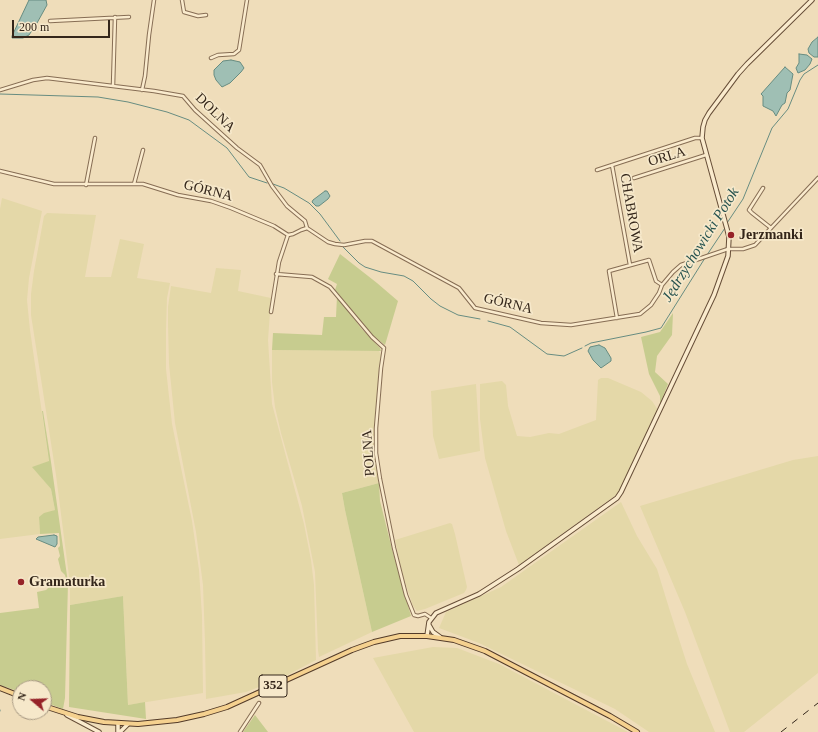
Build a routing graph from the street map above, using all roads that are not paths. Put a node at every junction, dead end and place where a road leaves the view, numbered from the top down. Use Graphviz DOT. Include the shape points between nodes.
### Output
graph roads {
  1 [pos="154,0"];
  2 [pos="182,0"];
  3 [pos="247,0"];
  4 [pos="812,0"];
  5 [pos="206,15"];
  6 [pos="115,17"];
  7 [pos="129,17"];
  8 [pos="50,21"];
  9 [pos="211,58"];
  10 [pos="113,86"];
  11 [pos="0,90"];
  12 [pos="142,90"];
  13 [pos="95,138"];
  14 [pos="702,138"];
  15 [pos="143,150"];
  16 [pos="706,155"];
  17 [pos="612,165"];
  18 [pos="596,170"];
  19 [pos="0,172"];
  20 [pos="634,178"];
  21 [pos="818,178"];
  22 [pos="134,184"];
  23 [pos="86,185"];
  24 [pos="763,188"];
  25 [pos="307,228"];
  26 [pos="772,228"];
  27 [pos="288,235"];
  28 [pos="728,249"];
  29 [pos="630,265"];
  30 [pos="276,274"];
  31 [pos="662,285"];
  32 [pos="271,312"];
  33 [pos="617,318"];
  34 [pos="431,618"];
  35 [pos="429,624"];
  36 [pos="427,636"];
  37 [pos="440,637"];
  38 [pos="0,688"];
  39 [pos="12,693"];
  40 [pos="259,703"];
  41 [pos="52,709"];
  42 [pos="65,713"];
  43 [pos="118,723"];
  44 [pos="128,724"];
  45 [pos="99,732"];
  46 [pos="119,732"];
  47 [pos="240,732"];
  48 [pos="637,732"];
  1 -- 12 [label="street"];
  2 -- 5 [label="street" via="184,12 198,16"];
  3 -- 9 [label="street" via="239,50 234,54"];
  4 -- 14 [label="street" via="738,74 709,113 703,127"];
  6 -- 7 [label="street"];
  6 -- 8 [label="street"];
  6 -- 10 [label="street"];
  10 -- 11 [label="street, DOLNA" via="47,78"];
  10 -- 12 [label="street, DOLNA"];
  12 -- 25 [label="street, DOLNA" via="183,96 236,148 260,165 272,186 287,206 305,221"];
  13 -- 23 [label="street"];
  14 -- 16 [label="street"];
  14 -- 17 [label="street, CHABROWA" via="695,138"];
  15 -- 22 [label="street"];
  16 -- 20 [label="street, ORLA"];
  16 -- 28 [label="street" via="727,228"];
  17 -- 18 [label="street, CHABROWA"];
  17 -- 29 [label="street, CHABROWA"];
  19 -- 23 [label="street, GÓRNA" via="48,183"];
  21 -- 26 [label="street, GÓRNA"];
  22 -- 23 [label="street, GÓRNA"];
  22 -- 27 [label="street, GÓRNA" via="211,201 274,226"];
  24 -- 26 [label="street" via="749,210"];
  25 -- 27 [label="street"];
  25 -- 33 [label="street, GÓRNA" via="335,244 372,241 458,288 475,308 541,323 571,325"];
  26 -- 28 [label="street, GÓRNA" via="755,245 743,249"];
  27 -- 30 [label="street"];
  28 -- 31 [label="street, GÓRNA" via="681,265"];
  28 -- 34 [label="street" via="727,261 714,295 617,498 518,569 479,594 439,610"];
  29 -- 31 [label="street, CHABROWA" via="649,260 656,281"];
  29 -- 33 [label="street, CHABROWA" via="609,271"];
  30 -- 32 [label="street"];
  30 -- 34 [label="street, POLNA" via="312,277 330,287 384,348 376,428 380,479 406,595 414,615 425,614"];
  31 -- 33 [label="street, GÓRNA" via="656,299 647,309 640,314"];
  34 -- 35 [label="street"];
  35 -- 36 [label="street"];
  35 -- 37 [label="street" via="433,632"];
  36 -- 37 [label="main road, 352"];
  36 -- 44 [label="main road, 352" via="394,637 366,645 212,712 157,723"];
  37 -- 48 [label="main road, 352" via="485,651"];
  38 -- 39 [label="main road"];
  40 -- 47 [label="street"];
  41 -- 42 [label="main road, 352"];
  42 -- 43 [label="main road, 352" via="91,720"];
  42 -- 45 [label="street"];
  43 -- 44 [label="main road, 352"];
  43 -- 46 [label="street"];
  44 -- 46 [label="street"];
}
